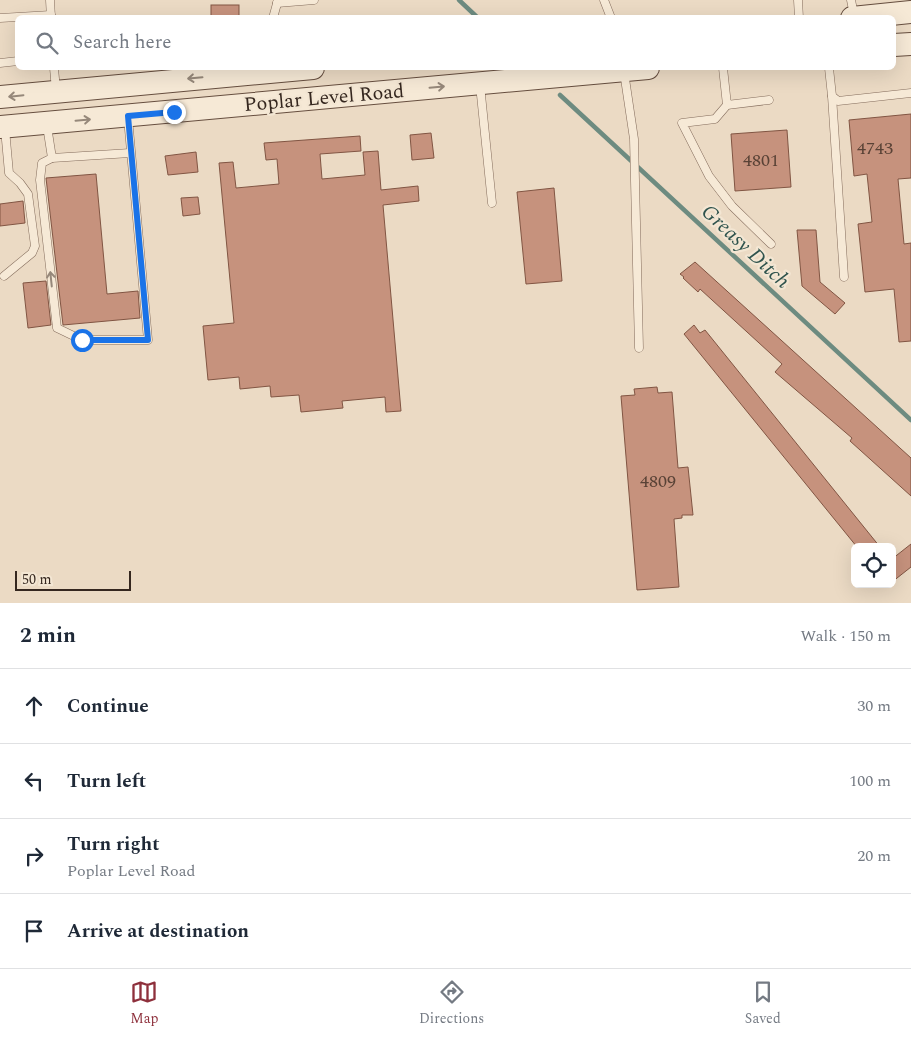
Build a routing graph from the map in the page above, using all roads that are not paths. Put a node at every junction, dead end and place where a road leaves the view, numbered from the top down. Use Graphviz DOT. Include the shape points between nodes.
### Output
graph roads {
  1 [pos="50,0"];
  2 [pos="314,0"];
  3 [pos="604,0"];
  4 [pos="798,0"];
  5 [pos="851,0"];
  6 [pos="277,2"];
  7 [pos="902,11"];
  8 [pos="51,15"];
  9 [pos="274,15"];
  10 [pos="610,15"];
  11 [pos="799,15"];
  12 [pos="853,15"];
  13 [pos="869,15"];
  14 [pos="15,17"];
  15 [pos="0,18"];
  16 [pos="911,44"];
  17 [pos="896,45"];
  18 [pos="15,61"];
  19 [pos="0,63"];
  20 [pos="54,70"];
  21 [pos="266,70"];
  22 [pos="624,70"];
  23 [pos="723,70"];
  24 [pos="829,70"];
  25 [pos="479,83"];
  26 [pos="56,92"];
  27 [pos="911,93"];
  28 [pos="832,96"];
  29 [pos="0,97"];
  30 [pos="769,100"];
  31 [pos="727,106"];
  32 [pos="128,116"];
  33 [pos="47,123"];
  34 [pos="2,127"];
  35 [pos="130,153"];
  36 [pos="52,158"];
  37 [pos="9,173"];
  38 [pos="0,174"];
  39 [pos="492,203"];
  40 [pos="770,244"];
  41 [pos="4,276"];
  42 [pos="844,277"];
  43 [pos="639,348"];
  1 -- 8 [label="lane"];
  2 -- 6 [label="lane"];
  3 -- 10 [label="lane"];
  4 -- 11 [label="lane"];
  5 -- 12 [label="lane"];
  6 -- 9 [label="lane"];
  7 -- 13 [label="main road"];
  14 -- 15 [label="lane"];
  16 -- 17 [label="main road"];
  18 -- 19 [label="lane"];
  20 -- 26 [label="lane"];
  21 -- 26 [label="main road, Poplar Level Road, one-way"];
  22 -- 25 [label="main road, Poplar Level Road"];
  22 -- 43 [label="lane" via="634,145"];
  23 -- 31 [label="lane"];
  24 -- 28 [label="lane"];
  32 -- 25 [label="main road, Poplar Level Road, one-way"];
  25 -- 39 [label="lane"];
  26 -- 29 [label="main road, Poplar Level Road, one-way"];
  27 -- 28 [label="lane" via="838,101"];
  28 -- 42 [label="lane"];
  30 -- 31 [label="lane"];
  31 -- 40 [label="lane" via="716,119 682,123 708,174 732,206"];
  33 -- 32 [label="main road, Poplar Level Road, one-way"];
  32 -- 35 [label="lane"];
  33 -- 34 [label="main road, Poplar Level Road"];
  33 -- 36 [label="lane"];
  34 -- 37 [label="lane"];
  35 -- 36 [label="lane"];
  35 -- 36 [label="lane, one-way" via="148,340 82,340 57,328 40,180 42,164"];
  37 -- 38 [label="lane"];
  37 -- 41 [label="lane" via="28,194 35,246 32,253"];
}
